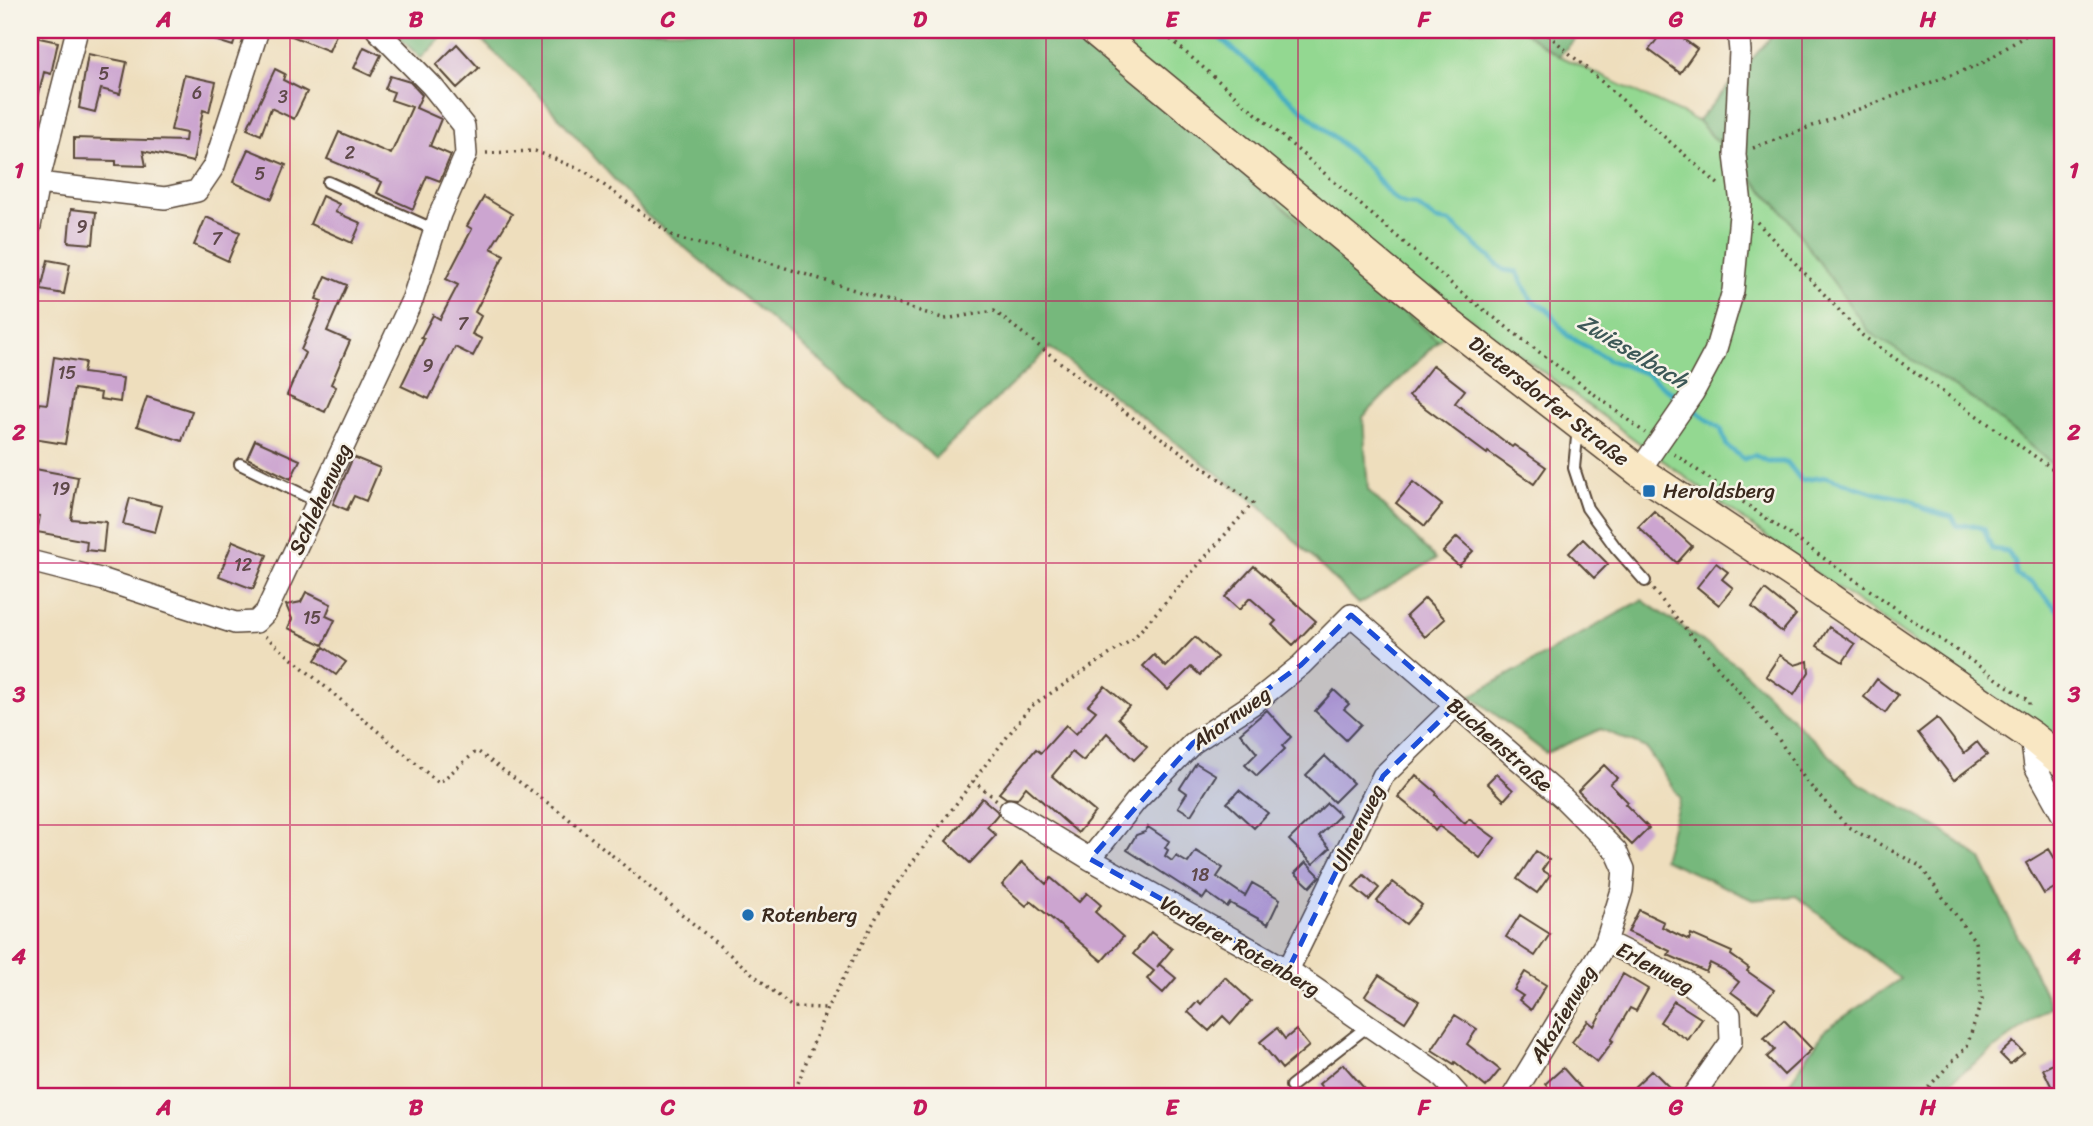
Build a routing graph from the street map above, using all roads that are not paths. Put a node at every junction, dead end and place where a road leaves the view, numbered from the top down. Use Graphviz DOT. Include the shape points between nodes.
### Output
graph roads {
  1 [pos="77,30"];
  2 [pos="258,30"];
  3 [pos="377,30"];
  4 [pos="1094,30"];
  5 [pos="1738,30"];
  6 [pos="34,182"];
  7 [pos="328,182"];
  8 [pos="30,226"];
  9 [pos="435,230"];
  10 [pos="1578,425"];
  11 [pos="240,464"];
  12 [pos="1639,471"];
  13 [pos="318,502"];
  14 [pos="30,561"];
  15 [pos="1645,581"];
  16 [pos="1351,615"];
  17 [pos="1455,706"];
  18 [pos="2031,736"];
  19 [pos="2063,762"];
  20 [pos="1010,810"];
  21 [pos="2063,816"];
  22 [pos="1090,859"];
  23 [pos="1622,890"];
  24 [pos="1606,942"];
  25 [pos="1288,970"];
  26 [pos="1368,1026"];
  27 [pos="1291,1086"];
  28 [pos="1459,1096"];
  29 [pos="1513,1096"];
  30 [pos="1693,1096"];
  1 -- 6 [label="street"];
  2 -- 6 [label="street" via="215,166 197,191 165,198"];
  3 -- 9 [label="street, Schlehenweg" via="464,126 466,154"];
  4 -- 10 [label="street, Dietersdorfer Straße"];
  5 -- 12 [label="street" via="1734,155 1741,204 1732,291 1715,352 1693,393"];
  6 -- 8 [label="street"];
  7 -- 9 [label="lane"];
  9 -- 13 [label="street, Schlehenweg" via="413,298"];
  10 -- 12 [label="street, Dietersdorfer Straße"];
  10 -- 15 [label="lane" via="1574,468 1587,508"];
  11 -- 13 [label="lane"];
  12 -- 18 [label="street, Dietersdorfer Straße"];
  13 -- 14 [label="street, Schlehenweg" via="266,612 256,622 235,623"];
  16 -- 17 [label="street, Buchenstraße"];
  16 -- 22 [label="street, Ahornweg" via="1301,665 1193,743 1136,801"];
  17 -- 23 [label="street, Buchenstraße" via="1616,851 1624,869"];
  17 -- 25 [label="street, Ulmenweg" via="1383,776"];
  18 -- 19 [label="street, Dietersdorfer Straße"];
  18 -- 21 [label="street" via="2035,766"];
  20 -- 22 [label="street, Vorderer Rotenberg"];
  22 -- 25 [label="street, Vorderer Rotenberg"];
  23 -- 24 [label="street, Akazienweg"];
  24 -- 29 [label="street, Akazienweg"];
  24 -- 30 [label="street, Erlenweg" via="1685,981 1730,1015 1731,1042"];
  25 -- 26 [label="street, Vorderer Rotenberg"];
  26 -- 27 [label="lane"];
  26 -- 28 [label="street, Vorderer Rotenberg" via="1439,1074"];
}
